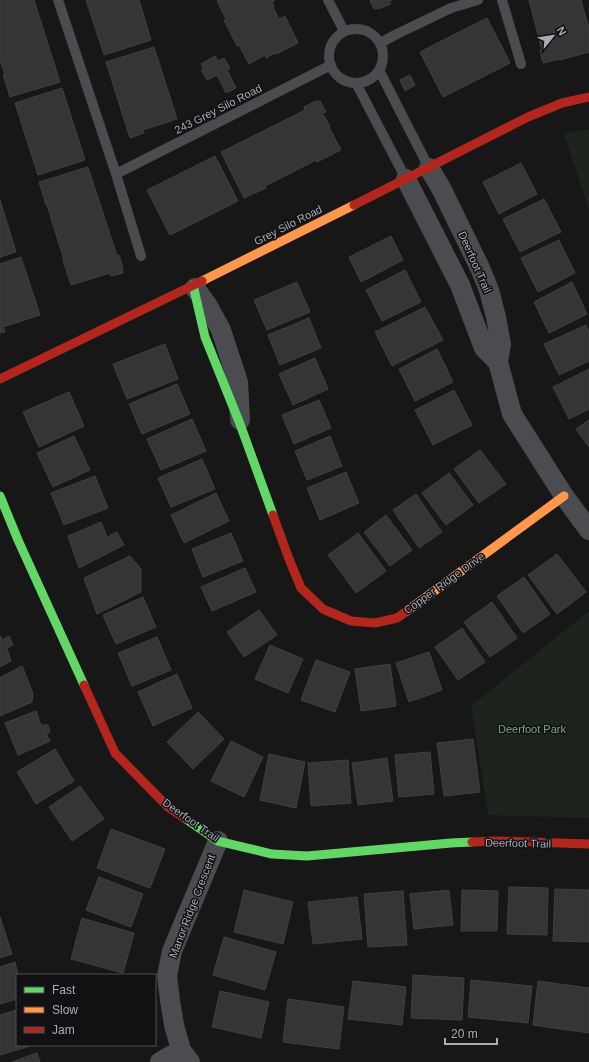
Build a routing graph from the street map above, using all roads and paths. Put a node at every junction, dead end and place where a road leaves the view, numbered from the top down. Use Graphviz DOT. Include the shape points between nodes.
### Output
graph roads {
  1 [pos="58,0"];
  2 [pos="328,0"];
  3 [pos="478,0"];
  4 [pos="502,0"];
  5 [pos="344,31"];
  6 [pos="380,43"];
  7 [pos="521,64"];
  8 [pos="330,66"];
  9 [pos="379,70"];
  10 [pos="356,83"];
  11 [pos="589,97"];
  12 [pos="429,168"];
  13 [pos="116,174"];
  14 [pos="406,179"];
  15 [pos="141,256"];
  16 [pos="193,285"];
  17 [pos="498,362"];
  18 [pos="0,379"];
  19 [pos="240,424"];
  20 [pos="564,496"];
  21 [pos="2,504"];
  22 [pos="589,530"];
  23 [pos="218,841"];
  24 [pos="589,844"];
  25 [pos="186,1056"];
  26 [pos="160,1062"];
  1 -- 13 [label="lane"];
  2 -- 5 [label="lane"];
  3 -- 6 [label="lane" via="451,8"];
  4 -- 7 [label="lane"];
  5 -- 6 [label="lane" via="363,30 372,34"];
  5 -- 8 [label="lane" via="336,37 331,46"];
  6 -- 9 [label="lane" via="383,61"];
  8 -- 10 [label="lane" via="344,80"];
  8 -- 13 [label="lane, 243 Grey Silo Road"];
  9 -- 10 [label="lane" via="373,78"];
  9 -- 12 [label="lane"];
  10 -- 14 [label="lane"];
  11 -- 12 [label="street, Grey Silo Road" via="562,103 528,117"];
  12 -- 14 [label="street, Grey Silo Road"];
  12 -- 17 [label="street, Deerfoot Trail" via="489,290 501,344"];
  13 -- 15 [label="lane"];
  14 -- 16 [label="street, Grey Silo Road"];
  14 -- 17 [label="street, Deerfoot Trail" via="460,286 484,348"];
  16 -- 18 [label="street, Grey Silo Road"];
  16 -- 19 [label="street, Copper Ridge Drive" via="221,330 238,382"];
  17 -- 20 [label="street, Deerfoot Trail" via="512,414"];
  19 -- 20 [label="street, Copper Ridge Drive" via="302,588 323,609 351,621 375,623 397,618"];
  20 -- 22 [label="street, Deerfoot Trail"];
  21 -- 23 [label="street, Deerfoot Trail" via="115,753 168,807"];
  23 -- 24 [label="street, Deerfoot Trail" via="272,854 307,856 498,841"];
  23 -- 25 [label="street, Manor Ridge Crescent" via="172,951 168,976 174,1025"];
  25 -- 26 [label="street"];
}
